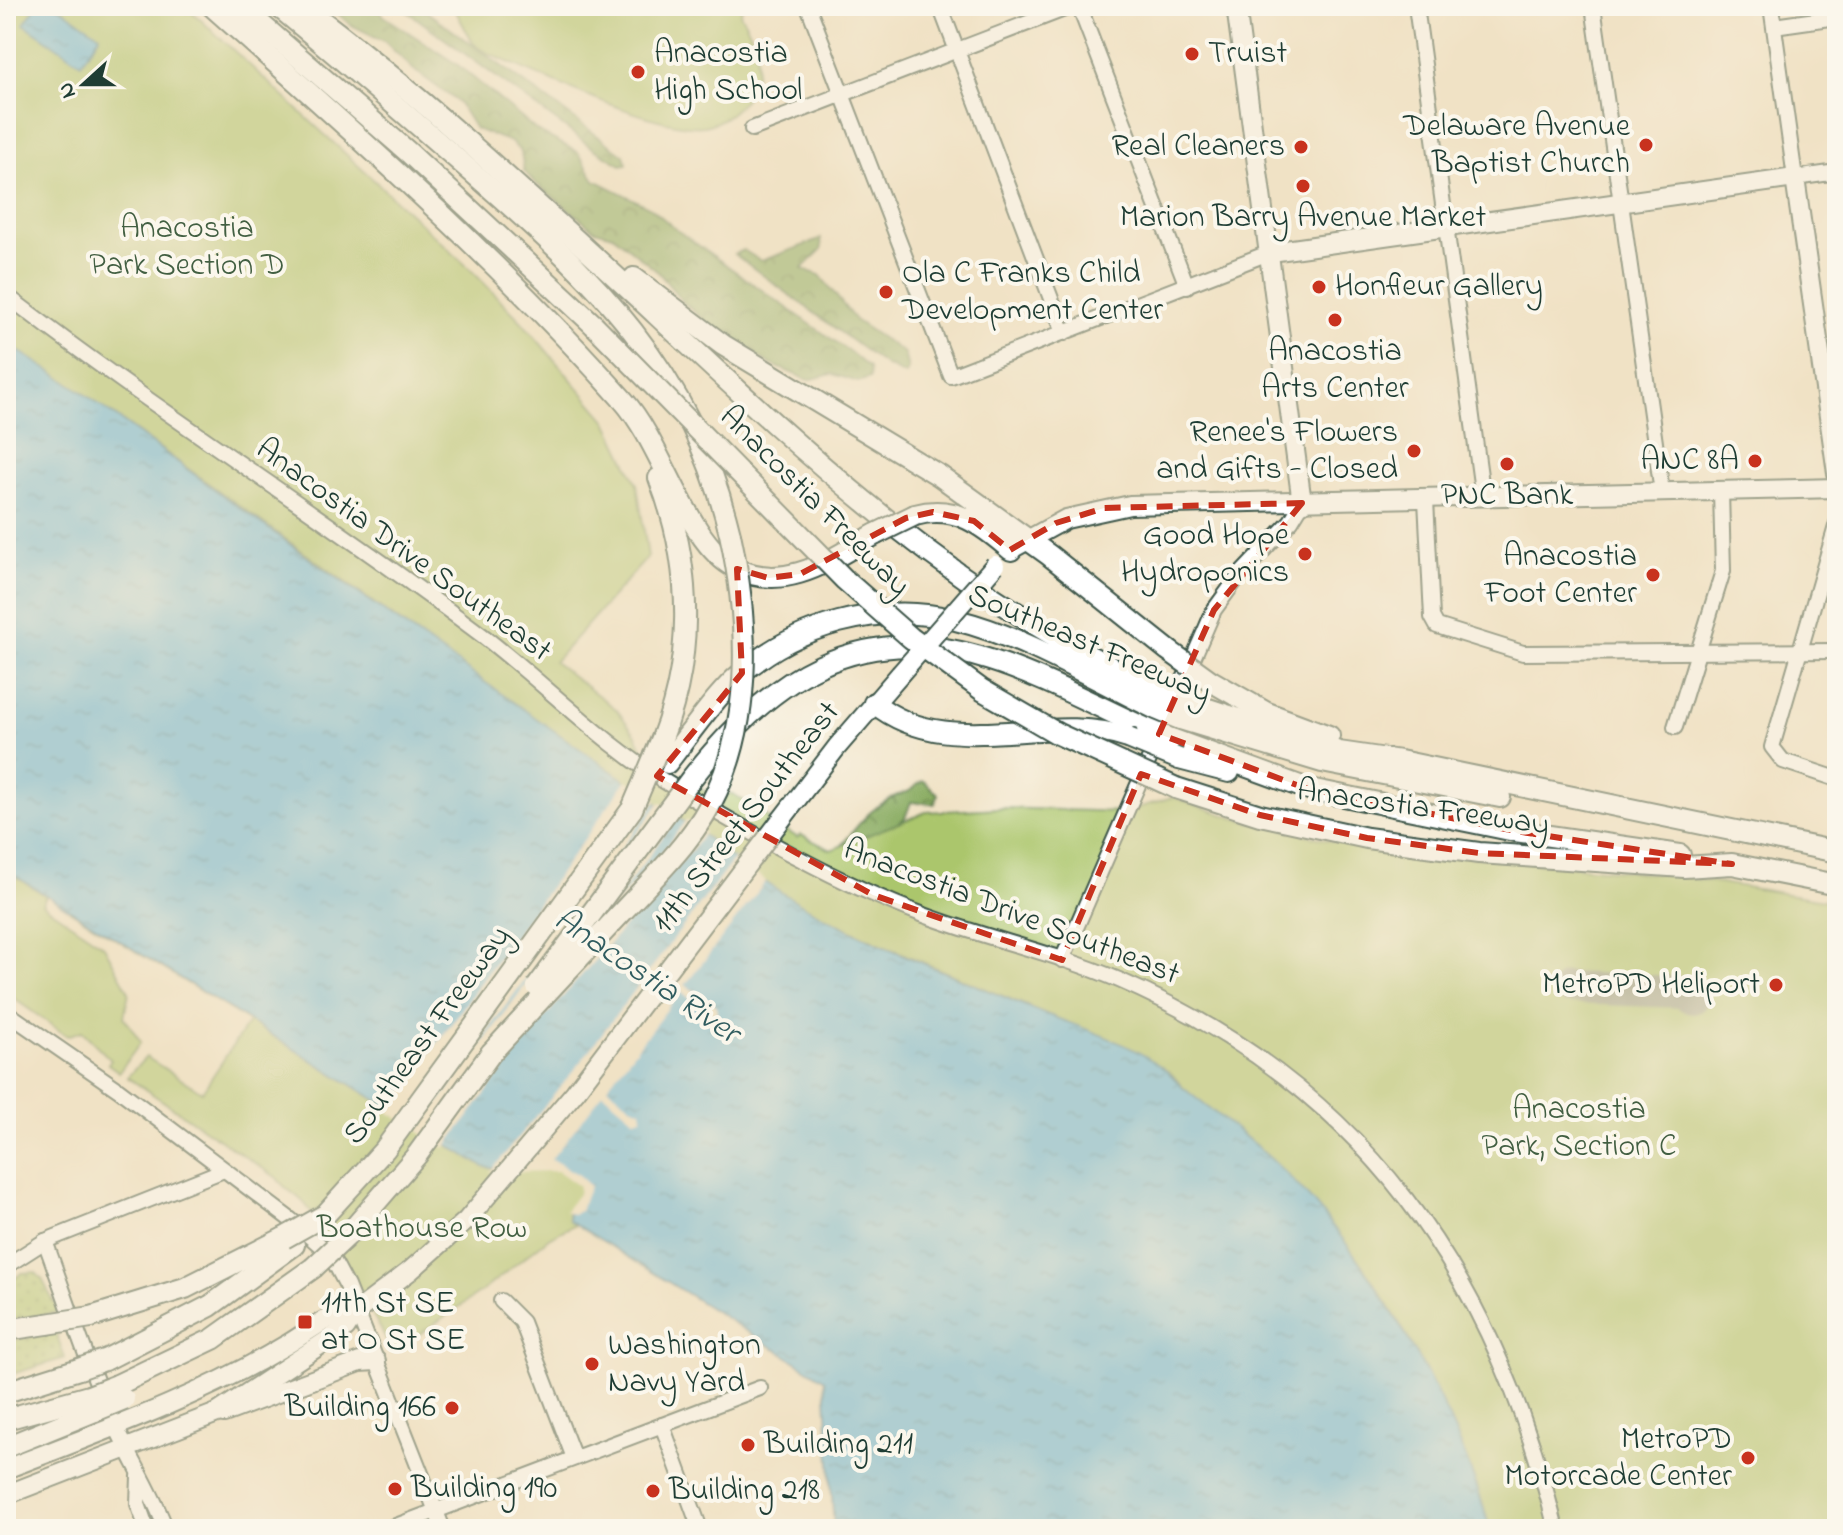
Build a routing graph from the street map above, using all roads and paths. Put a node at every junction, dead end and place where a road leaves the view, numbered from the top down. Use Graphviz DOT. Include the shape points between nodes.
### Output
graph roads {
  1 [pos="212,6"];
  2 [pos="240,6"];
  3 [pos="278,6"];
  4 [pos="302,6"];
  5 [pos="808,6"];
  6 [pos="940,6"];
  7 [pos="1072,6"];
  8 [pos="1079,6"];
  9 [pos="1236,6"];
  10 [pos="1416,6"];
  11 [pos="1593,6"];
  12 [pos="1771,6"];
  13 [pos="1837,17"];
  14 [pos="1774,26"];
  15 [pos="957,51"];
  16 [pos="842,95"];
  17 [pos="752,129"];
  18 [pos="1837,172"];
  19 [pos="1795,178"];
  20 [pos="517,187"];
  21 [pos="1621,203"];
  22 [pos="1446,228"];
  23 [pos="1271,252"];
  24 [pos="1187,286"];
  25 [pos="6,295"];
  26 [pos="1064,333"];
  27 [pos="589,362"];
  28 [pos="1837,473"];
  29 [pos="1837,488"];
  30 [pos="1721,491"];
  31 [pos="1662,492"];
  32 [pos="1483,498"];
  33 [pos="1426,500"];
  34 [pos="1302,503"];
  35 [pos="1837,523"];
  36 [pos="1011,551"];
  37 [pos="1698,649"];
  38 [pos="1799,650"];
  39 [pos="1837,651"];
  40 [pos="1160,700"];
  41 [pos="874,703"];
  42 [pos="1183,710"];
  43 [pos="1675,727"];
  44 [pos="661,759"];
  45 [pos="1400,761"];
  46 [pos="1837,779"];
  47 [pos="1305,788"];
  48 [pos="1749,836"];
  49 [pos="1837,852"];
  50 [pos="1732,864"];
  51 [pos="1837,885"];
  52 [pos="1062,960"];
  53 [pos="6,1012"];
  54 [pos="491,1053"];
  55 [pos="224,1170"];
  56 [pos="45,1241"];
  57 [pos="289,1241"];
  58 [pos="6,1266"];
  59 [pos="501,1301"];
  60 [pos="356,1312"];
  61 [pos="6,1330"];
  62 [pos="376,1361"];
  63 [pos="760,1388"];
  64 [pos="6,1392"];
  65 [pos="92,1404"];
  66 [pos="217,1413"];
  67 [pos="6,1419"];
  68 [pos="662,1425"];
  69 [pos="116,1426"];
  70 [pos="6,1447"];
  71 [pos="128,1447"];
  72 [pos="574,1458"];
  73 [pos="6,1469"];
  74 [pos="139,1475"];
  75 [pos="6,1495"];
  76 [pos="436,1510"];
  77 [pos="147,1529"];
  78 [pos="166,1529"];
  79 [pos="388,1529"];
  80 [pos="443,1529"];
  81 [pos="700,1529"];
  82 [pos="1556,1529"];
  1 -- 27 [label="highway" via="434,208"];
  2 -- 50 [label="highway, Anacostia Freeway, bridge" via="430,171 594,325 829,565 911,638 1038,723 1176,788 1260,815 1367,838 1479,853 1684,867"];
  3 -- 54 [label="highway, bridge" via="513,209 618,309 657,361 692,422 730,534 741,598 742,674 735,737 718,790 677,853"];
  4 -- 20 [label="highway, Anacostia Freeway"];
  5 -- 16 [label="street"];
  6 -- 15 [label="street"];
  7 -- 15 [label="street"];
  8 -- 24 [label="street"];
  9 -- 23 [label="main road"];
  10 -- 22 [label="street"];
  11 -- 21 [label="street"];
  12 -- 14 [label="street"];
  13 -- 14 [label="street"];
  14 -- 19 [label="street"];
  15 -- 16 [label="street"];
  15 -- 26 [label="street"];
  16 -- 17 [label="street"];
  16 -- 26 [label="street" via="951,376"];
  18 -- 19 [label="street"];
  19 -- 21 [label="main road"];
  19 -- 28 [label="main road"];
  20 -- 36 [label="highway" via="723,345 918,462"];
  20 -- 40 [label="highway, Anacostia Freeway" via="874,511 1025,619"];
  21 -- 22 [label="main road"];
  21 -- 31 [label="street"];
  22 -- 23 [label="main road"];
  22 -- 32 [label="street"];
  23 -- 24 [label="street"];
  23 -- 34 [label="main road"];
  24 -- 26 [label="street"];
  25 -- 52 [label="street, Anacostia Drive Southeast" via="481,635 581,720 670,785 873,895"];
  27 -- 36 [label="highway, bridge" via="646,428 697,531 728,564 762,577 792,576 915,515 939,511 962,515"];
  27 -- 44 [label="highway" via="644,442 665,493 681,556 686,609 683,663"];
  29 -- 30 [label="main road"];
  30 -- 31 [label="main road"];
  30 -- 37 [label="street" via="1723,571"];
  31 -- 32 [label="main road"];
  32 -- 33 [label="main road"];
  33 -- 34 [label="main road"];
  33 -- 37 [label="street" via="1432,617 1437,626 1523,653"];
  34 -- 36 [label="main road" via="1146,504 1095,510 1056,523"];
  34 -- 52 [label="street" via="1214,610"];
  35 -- 38 [label="street"];
  36 -- 41 [label="main road, 11th Street Southeast, bridge"];
  36 -- 45 [label="highway, bridge" via="1265,712"];
  37 -- 38 [label="street"];
  37 -- 43 [label="street"];
  38 -- 39 [label="street"];
  38 -- 46 [label="street" via="1773,751 1783,761"];
  40 -- 42 [label="highway, Anacostia Freeway, bridge"];
  40 -- 44 [label="highway, Southeast Freeway" via="990,631 940,616 883,614 819,628 761,659"];
  41 -- 47 [label="highway, bridge" via="895,717 936,731 1100,729 1179,759"];
  41 -- 60 [label="main road, 11th Street Southeast, bridge" via="568,1101 466,1221"];
  42 -- 45 [label="highway, Anacostia Freeway" via="1339,752"];
  42 -- 48 [label="highway, Southeast Freeway" via="1322,762 1687,830"];
  44 -- 57 [label="highway, Southeast Freeway, bridge" via="632,809 393,1137 325,1215"];
  45 -- 48 [label="highway, Anacostia Freeway"];
  47 -- 50 [label="highway, Southeast Freeway" via="1515,831"];
  47 -- 54 [label="highway, Southeast Freeway, bridge" via="1171,739 989,659 936,647 882,649 820,666 773,692 740,720 618,874"];
  48 -- 49 [label="highway, Anacostia Freeway"];
  50 -- 51 [label="highway, Anacostia Freeway"];
  52 -- 82 [label="street, Anacostia Drive Southeast" via="1120,981 1237,1043 1318,1104 1390,1177 1449,1259 1488,1331"];
  53 -- 55 [label="street"];
  54 -- 65 [label="highway, Southeast Freeway, bridge" via="417,1155 313,1268 213,1339"];
  55 -- 56 [label="street"];
  55 -- 60 [label="street" via="325,1248"];
  56 -- 58 [label="street"];
  56 -- 69 [label="street"];
  57 -- 61 [label="highway, bridge" via="175,1292 91,1317"];
  57 -- 64 [label="highway, Southeast Freeway, bridge" via="200,1312 107,1359"];
  59 -- 72 [label="street" via="522,1322"];
  60 -- 62 [label="street"];
  60 -- 66 [label="main road, 11th Street Southeast" via="346,1328"];
  60 -- 69 [label="main road, 11th Street Southeast" via="339,1312 233,1375"];
  62 -- 66 [label="main road" via="360,1362 235,1411"];
  62 -- 76 [label="street"];
  63 -- 68 [label="street"];
  65 -- 67 [label="highway, Southeast Freeway"];
  65 -- 70 [label="highway"];
  66 -- 71 [label="main road, 11th Street Southeast"];
  68 -- 72 [label="street"];
  68 -- 81 [label="street"];
  69 -- 71 [label="street"];
  69 -- 73 [label="main road, 11th Street Southeast"];
  71 -- 74 [label="street"];
  71 -- 75 [label="main road, 11th Street Southeast"];
  72 -- 76 [label="street"];
  74 -- 77 [label="street" via="138,1504"];
  74 -- 78 [label="street" via="154,1496"];
  76 -- 79 [label="street"];
  76 -- 80 [label="street"];
}
